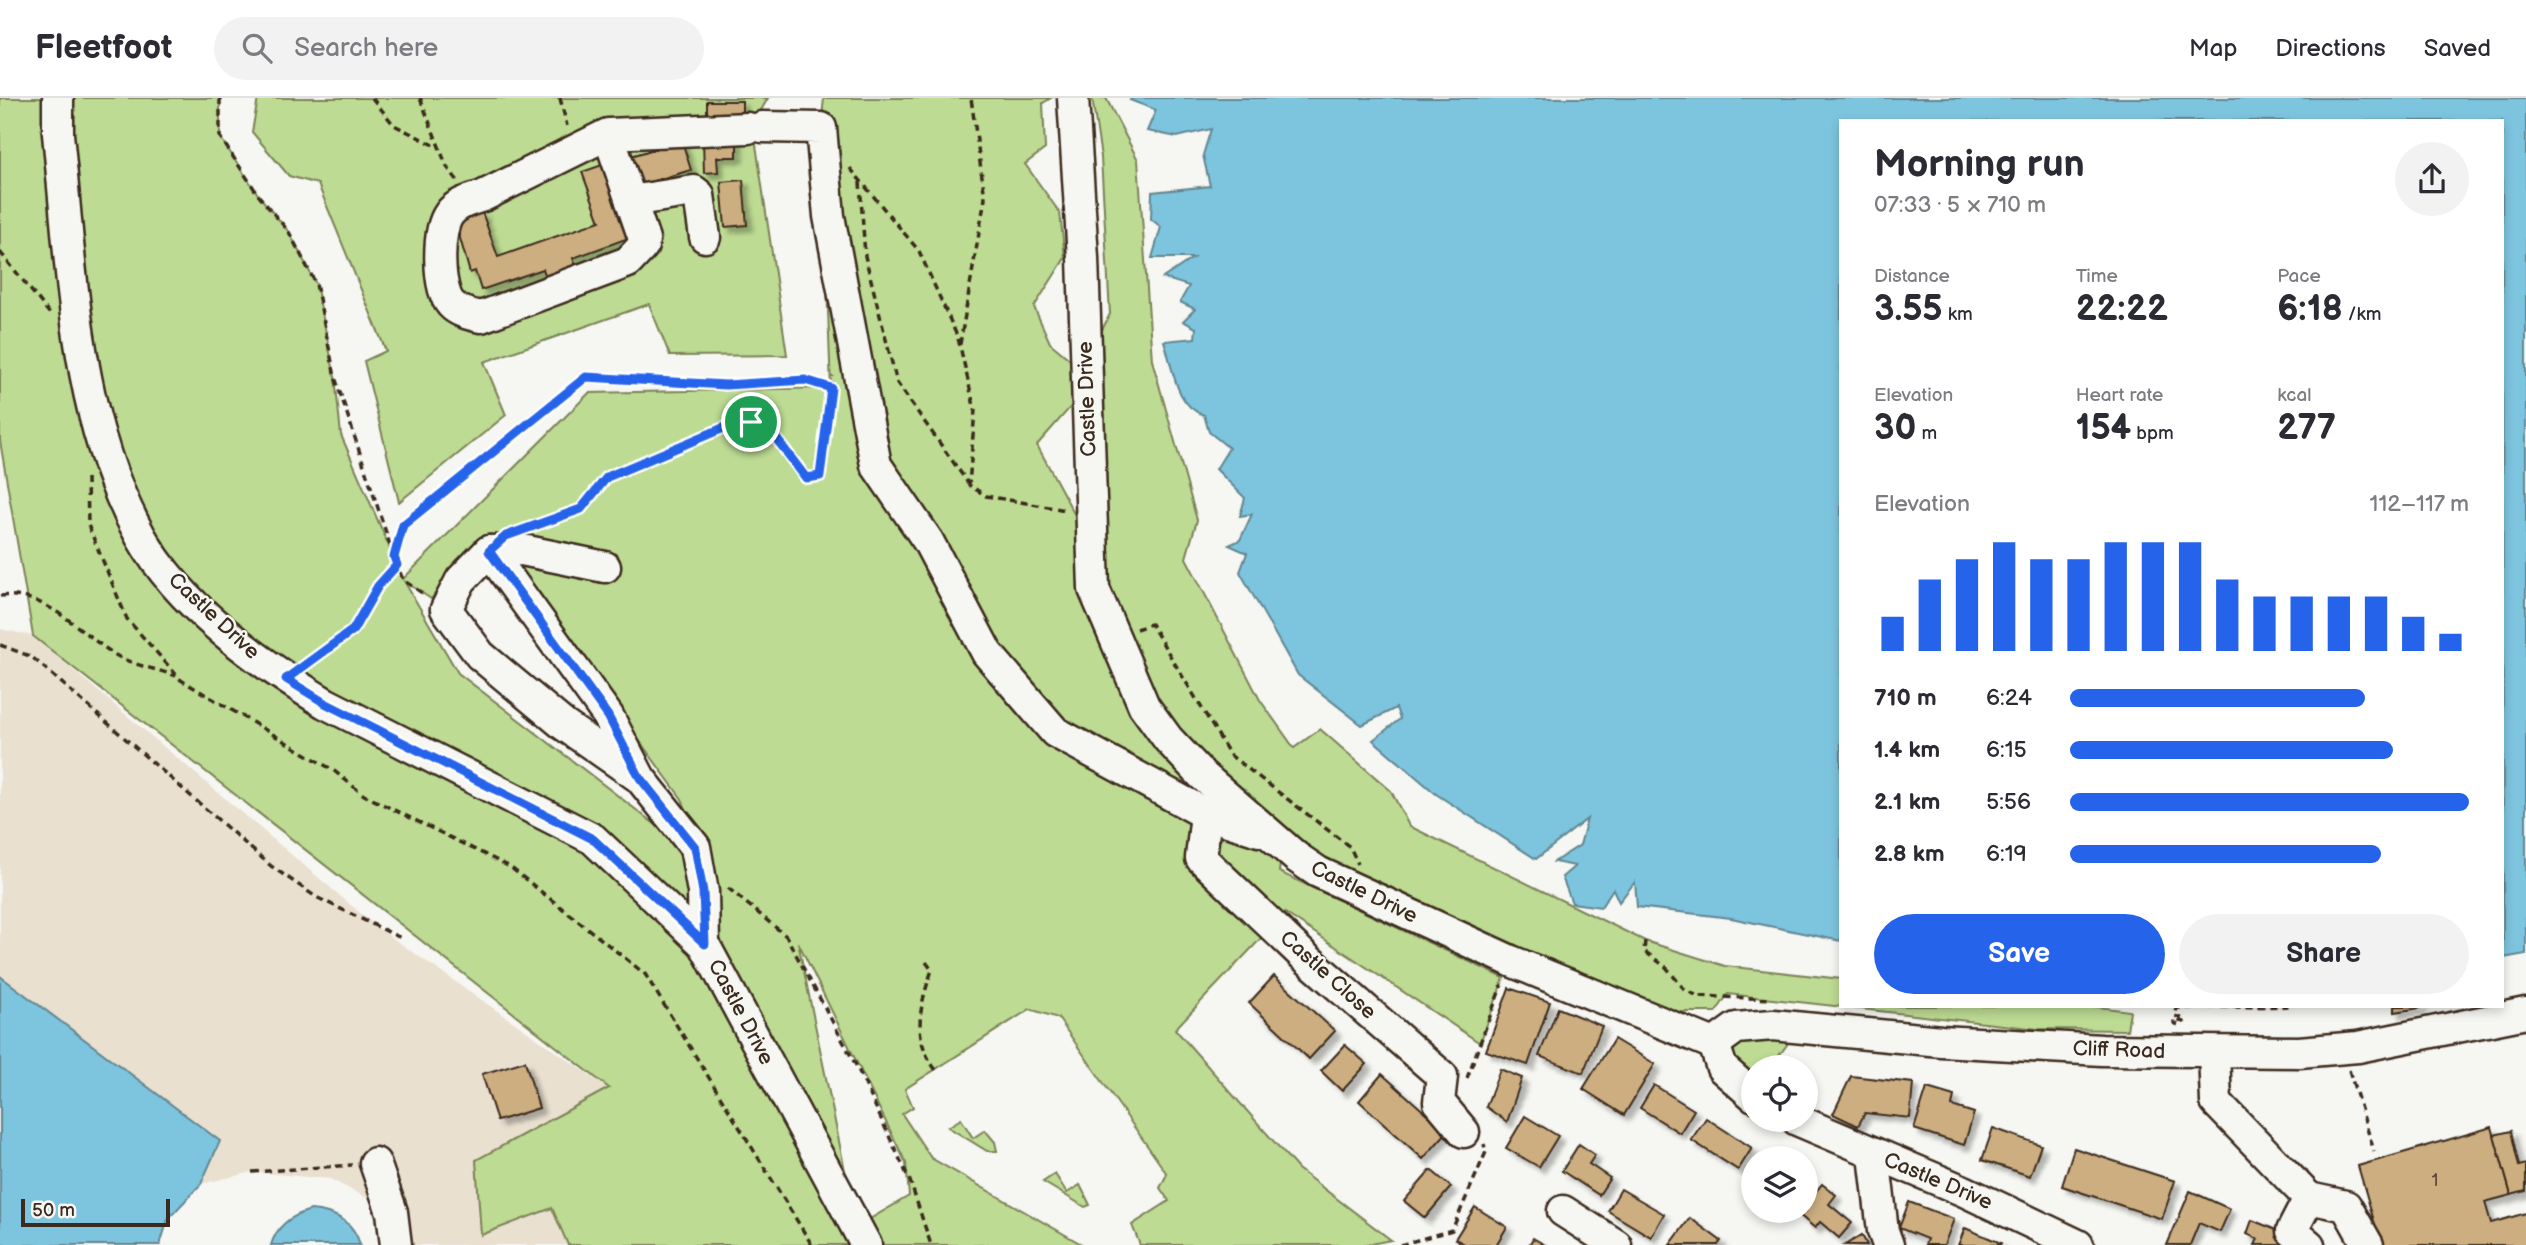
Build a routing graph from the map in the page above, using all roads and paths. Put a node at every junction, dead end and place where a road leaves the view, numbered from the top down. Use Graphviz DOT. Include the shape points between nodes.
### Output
graph roads {
  1 [pos="58,98"];
  2 [pos="220,98"];
  3 [pos="372,98"];
  4 [pos="420,98"];
  5 [pos="971,98"];
  6 [pos="1073,98"];
  7 [pos="608,134"];
  8 [pos="440,148"];
  9 [pos="853,173"];
  10 [pos="860,181"];
  11 [pos="483,196"];
  12 [pos="631,201"];
  13 [pos="705,237"];
  14 [pos="0,251"];
  15 [pos="58,323"];
  16 [pos="960,346"];
  17 [pos="835,365"];
  18 [pos="831,388"];
  19 [pos="86,472"];
  20 [pos="969,485"];
  21 [pos="1091,514"];
  22 [pos="519,531"];
  23 [pos="489,551"];
  24 [pos="394,557"];
  25 [pos="397,565"];
  26 [pos="605,567"];
  27 [pos="0,596"];
  28 [pos="446,609"];
  29 [pos="1114,637"];
  30 [pos="0,645"];
  31 [pos="178,677"];
  32 [pos="286,679"];
  33 [pos="640,778"];
  34 [pos="1206,814"];
  35 [pos="1272,836"];
  36 [pos="703,892"];
  37 [pos="1376,900"];
  38 [pos="403,939"];
  39 [pos="1645,942"];
  40 [pos="705,944"];
  41 [pos="1511,961"];
  42 [pos="926,962"];
  43 [pos="1783,1001"];
  44 [pos="2177,1008"];
  45 [pos="2526,1013"];
  46 [pos="2182,1034"];
  47 [pos="1714,1044"];
  48 [pos="2342,1048"];
  49 [pos="2214,1053"];
  50 [pos="936,1070"];
  51 [pos="1466,1082"];
  52 [pos="1741,1085"];
  53 [pos="1818,1130"];
  54 [pos="1474,1137"];
  55 [pos="2374,1151"];
  56 [pos="1874,1155"];
  57 [pos="375,1163"];
  58 [pos="252,1172"];
  59 [pos="2309,1198"];
  60 [pos="1563,1211"];
  61 [pos="396,1245"];
  62 [pos="812,1245"];
  63 [pos="866,1245"];
  64 [pos="931,1245"];
  65 [pos="1400,1245"];
  66 [pos="1616,1245"];
  67 [pos="1888,1245"];
  68 [pos="2078,1245"];
  69 [pos="2309,1245"];
  70 [pos="2368,1245"];
  1 -- 32 [label="street, Castle Drive" via="82,354 108,463 141,538 160,565 226,631"];
  2 -- 24 [label="path" via="220,137 289,232 316,284 335,377"];
  3 -- 8 [label="path" via="394,125"];
  4 -- 8 [label="path"];
  5 -- 16 [label="path" via="985,198"];
  6 -- 21 [label="street, Castle Drive"];
  7 -- 11 [label="street"];
  7 -- 12 [label="street"];
  7 -- 34 [label="street" via="821,128 829,216 876,465 928,541 988,653 1055,732"];
  8 -- 11 [label="path" via="462,186"];
  9 -- 10 [label="path"];
  10 -- 16 [label="path" via="919,251"];
  10 -- 20 [label="path" via="865,257 897,383"];
  11 -- 12 [label="street" via="461,203 448,214 440,269 452,305 481,317 628,262 644,239"];
  12 -- 13 [label="street" via="694,191 699,194"];
  14 -- 15 [label="path"];
  16 -- 20 [label="path" via="975,411"];
  17 -- 18 [label="path"];
  18 -- 22 [label="path" via="820,476 806,478 773,434 751,422 728,426 607,477 581,509"];
  18 -- 24 [label="path" via="805,380 726,385 586,377 403,525"];
  19 -- 31 [label="path" via="88,525 127,619"];
  20 -- 21 [label="path" via="986,496"];
  21 -- 29 [label="street, Castle Drive" via="1094,589"];
  23 -- 26 [label="street" via="523,550"];
  23 -- 28 [label="street" via="461,580"];
  23 -- 33 [label="street" via="608,716"];
  24 -- 25 [label="path"];
  25 -- 28 [label="path" via="403,580"];
  25 -- 32 [label="path" via="378,586 353,630"];
  27 -- 31 [label="path" via="15,594 52,607 117,655"];
  28 -- 33 [label="street" via="480,655 564,725"];
  29 -- 35 [label="street, Castle Drive" via="1144,706 1168,739"];
  29 -- 37 [label="path" via="1151,624 1230,755 1350,847"];
  30 -- 38 [label="path" via="32,657 271,866 316,897"];
  31 -- 62 [label="path" via="333,770 364,795 510,867 645,974"];
  32 -- 40 [label="street, Castle Drive" via="593,839"];
  33 -- 36 [label="street" via="695,847"];
  34 -- 35 [label="street"];
  34 -- 54 [label="street, Castle Close" via="1201,858 1305,957 1442,1076 1439,1102"];
  35 -- 37 [label="street, Castle Drive" via="1318,872"];
  36 -- 40 [label="street"];
  36 -- 64 [label="path" via="729,888 786,936 858,1067 910,1181"];
  37 -- 41 [label="street, Castle Drive"];
  39 -- 43 [label="path" via="1644,951 1666,967 1685,990 1698,996"];
  40 -- 63 [label="street, Castle Drive"];
  41 -- 47 [label="street, Castle Drive"];
  41 -- 51 [label="path"];
  42 -- 50 [label="path" via="932,970 920,1004 919,1032 925,1056"];
  44 -- 46 [label="path" via="2175,1016 2185,1019 2174,1020 2182,1026"];
  45 -- 48 [label="street, Cliff Road"];
  47 -- 49 [label="street, Cliff Road" via="1737,1028 1773,1025 1954,1042"];
  47 -- 52 [label="street" via="1722,1068"];
  48 -- 49 [label="street, Cliff Road"];
  48 -- 55 [label="path"];
  49 -- 59 [label="street" via="2216,1102"];
  53 -- 56 [label="street, Castle Drive"];
  54 -- 65 [label="path" via="1486,1152 1452,1230"];
  56 -- 67 [label="street"];
  56 -- 68 [label="street, Castle Drive"];
  57 -- 58 [label="path"];
  57 -- 61 [label="street" via="392,1212"];
  59 -- 69 [label="street" via="2292,1231"];
  59 -- 70 [label="street" via="2346,1206"];
  60 -- 66 [label="street"];
}
